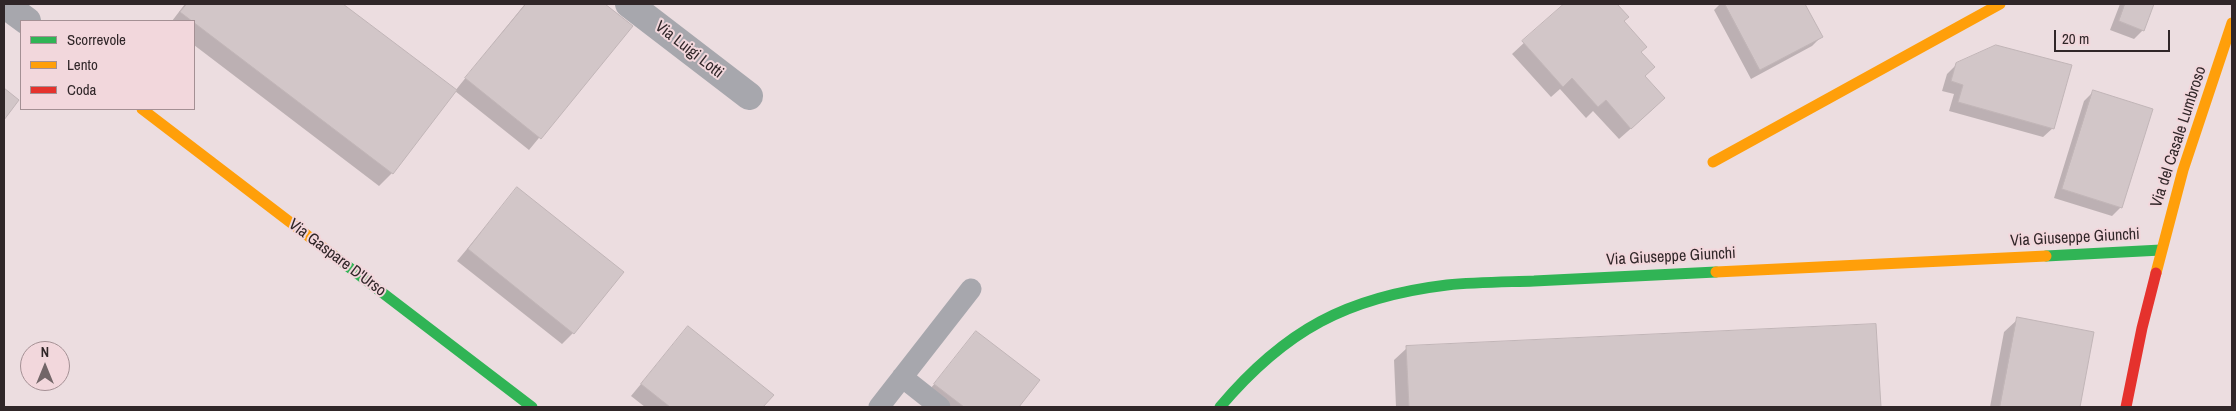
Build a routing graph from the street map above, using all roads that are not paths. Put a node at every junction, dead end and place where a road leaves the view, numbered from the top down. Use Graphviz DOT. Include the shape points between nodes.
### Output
graph roads {
  1 [pos="4,4"];
  2 [pos="629,4"];
  3 [pos="2000,4"];
  4 [pos="26,20"];
  5 [pos="2232,24"];
  6 [pos="749,96"];
  7 [pos="143,110"];
  8 [pos="1713,162"];
  9 [pos="2161,250"];
  10 [pos="971,289"];
  11 [pos="902,377"];
  12 [pos="532,407"];
  13 [pos="879,407"];
  14 [pos="940,407"];
  15 [pos="1220,407"];
  16 [pos="2126,407"];
  1 -- 4 [label="street"];
  2 -- 6 [label="street, Via Luigi Lotti"];
  3 -- 8 [label="street"];
  5 -- 9 [label="street, Via del Casale Lumbroso" via="2192,140"];
  7 -- 12 [label="street, Via Gaspare D'Urso"];
  9 -- 15 [label="street, Via Giuseppe Giunchi" via="1419,288 1368,300 1311,326 1259,364"];
  9 -- 16 [label="street, Via del Casale Lumbroso"];
  10 -- 11 [label="lane"];
  11 -- 13 [label="lane"];
  11 -- 14 [label="lane"];
}
